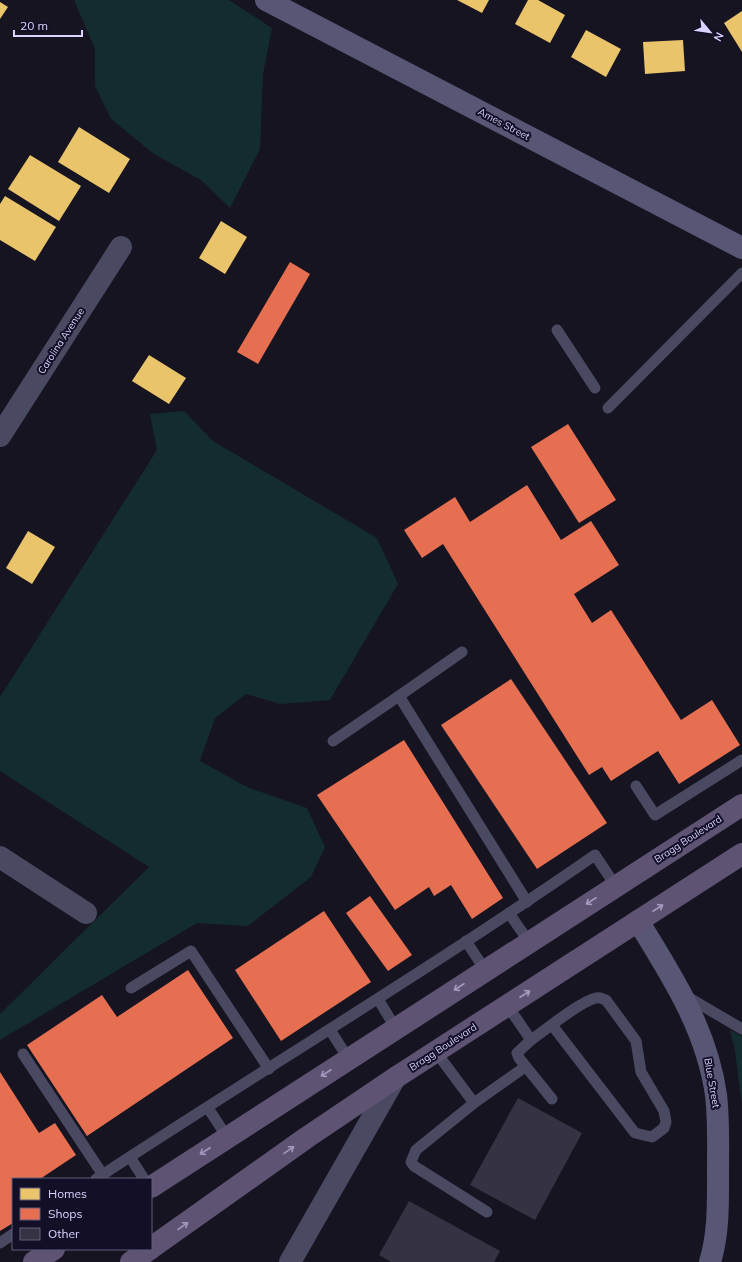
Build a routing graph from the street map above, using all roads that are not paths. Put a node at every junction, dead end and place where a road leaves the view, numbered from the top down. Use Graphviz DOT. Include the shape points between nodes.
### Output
graph roads {
  1 [pos="266,0"];
  2 [pos="121,247"];
  3 [pos="742,248"];
  4 [pos="742,273"];
  5 [pos="557,330"];
  6 [pos="595,388"];
  7 [pos="608,408"];
  8 [pos="0,436"];
  9 [pos="462,652"];
  10 [pos="399,696"];
  11 [pos="333,741"];
  12 [pos="742,760"];
  13 [pos="636,786"];
  14 [pos="742,805"];
  15 [pos="742,854"];
  16 [pos="0,857"];
  17 [pos="615,886"];
  18 [pos="526,902"];
  19 [pos="86,913"];
  20 [pos="509,913"];
  21 [pos="638,921"];
  22 [pos="466,941"];
  23 [pos="529,942"];
  24 [pos="485,970"];
  25 [pos="131,988"];
  26 [pos="682,994"];
  27 [pos="378,999"];
  28 [pos="507,1005"];
  29 [pos="552,1025"];
  30 [pos="395,1027"];
  31 [pos="330,1030"];
  32 [pos="742,1030"];
  33 [pos="531,1040"];
  34 [pos="436,1052"];
  35 [pos="22,1054"];
  36 [pos="348,1058"];
  37 [pos="525,1067"];
  38 [pos="269,1069"];
  39 [pos="395,1078"];
  40 [pos="552,1099"];
  41 [pos="474,1104"];
  42 [pos="208,1108"];
  43 [pos="227,1137"];
  44 [pos="130,1158"];
  45 [pos="100,1177"];
  46 [pos="143,1178"];
  47 [pos="152,1186"];
  48 [pos="488,1212"];
  49 [pos="12,1235"];
  50 [pos="0,1243"];
  51 [pos="152,1248"];
  52 [pos="149,1250"];
  53 [pos="132,1262"];
  54 [pos="290,1262"];
  55 [pos="710,1262"];
  1 -- 3 [label="street, Ames Street"];
  2 -- 8 [label="street, Carolina Avenue"];
  4 -- 7 [label="lane"];
  5 -- 6 [label="lane"];
  9 -- 10 [label="lane"];
  10 -- 11 [label="lane"];
  10 -- 18 [label="lane"];
  12 -- 13 [label="lane" via="655,815"];
  14 -- 17 [label="main road, Bragg Boulevard"];
  21 -- 15 [label="main road, Bragg Boulevard, one-way"];
  16 -- 19 [label="street"];
  17 -- 18 [label="lane" via="595,855"];
  17 -- 23 [label="main road, Bragg Boulevard, one-way"];
  18 -- 20 [label="lane"];
  20 -- 22 [label="lane"];
  20 -- 23 [label="lane"];
  21 -- 26 [label="street, Blue Street"];
  28 -- 21 [label="main road, Bragg Boulevard, one-way"];
  22 -- 24 [label="lane"];
  22 -- 27 [label="lane"];
  23 -- 24 [label="main road, Bragg Boulevard"];
  24 -- 30 [label="main road, Bragg Boulevard, one-way"];
  25 -- 38 [label="lane" via="191,951"];
  26 -- 32 [label="lane"];
  26 -- 55 [label="street, Blue Street" via="705,1049 716,1094 718,1207"];
  27 -- 30 [label="lane"];
  27 -- 31 [label="lane"];
  28 -- 33 [label="lane"];
  28 -- 34 [label="main road, Bragg Boulevard"];
  29 -- 29 [label="lane" via="584,1003 596,998 606,1000 636,1040 641,1072 664,1111 666,1122 659,1133 652,1137 635,1133"];
  29 -- 33 [label="lane"];
  30 -- 36 [label="main road, Bragg Boulevard"];
  31 -- 36 [label="lane"];
  31 -- 38 [label="lane"];
  33 -- 37 [label="lane" via="517,1053"];
  34 -- 39 [label="main road, Bragg Boulevard"];
  34 -- 41 [label="lane"];
  35 -- 45 [label="lane"];
  36 -- 43 [label="main road, Bragg Boulevard, one-way"];
  37 -- 40 [label="lane"];
  37 -- 41 [label="lane"];
  38 -- 42 [label="lane"];
  51 -- 39 [label="main road, Bragg Boulevard, one-way"];
  39 -- 54 [label="street"];
  41 -- 48 [label="lane" via="416,1150 411,1162"];
  42 -- 43 [label="lane"];
  42 -- 44 [label="lane"];
  43 -- 47 [label="main road, Bragg Boulevard, one-way"];
  44 -- 45 [label="lane"];
  44 -- 46 [label="lane"];
  49 -- 50 [label="lane"];
  52 -- 53 [label="main road, Bragg Boulevard"];
}
